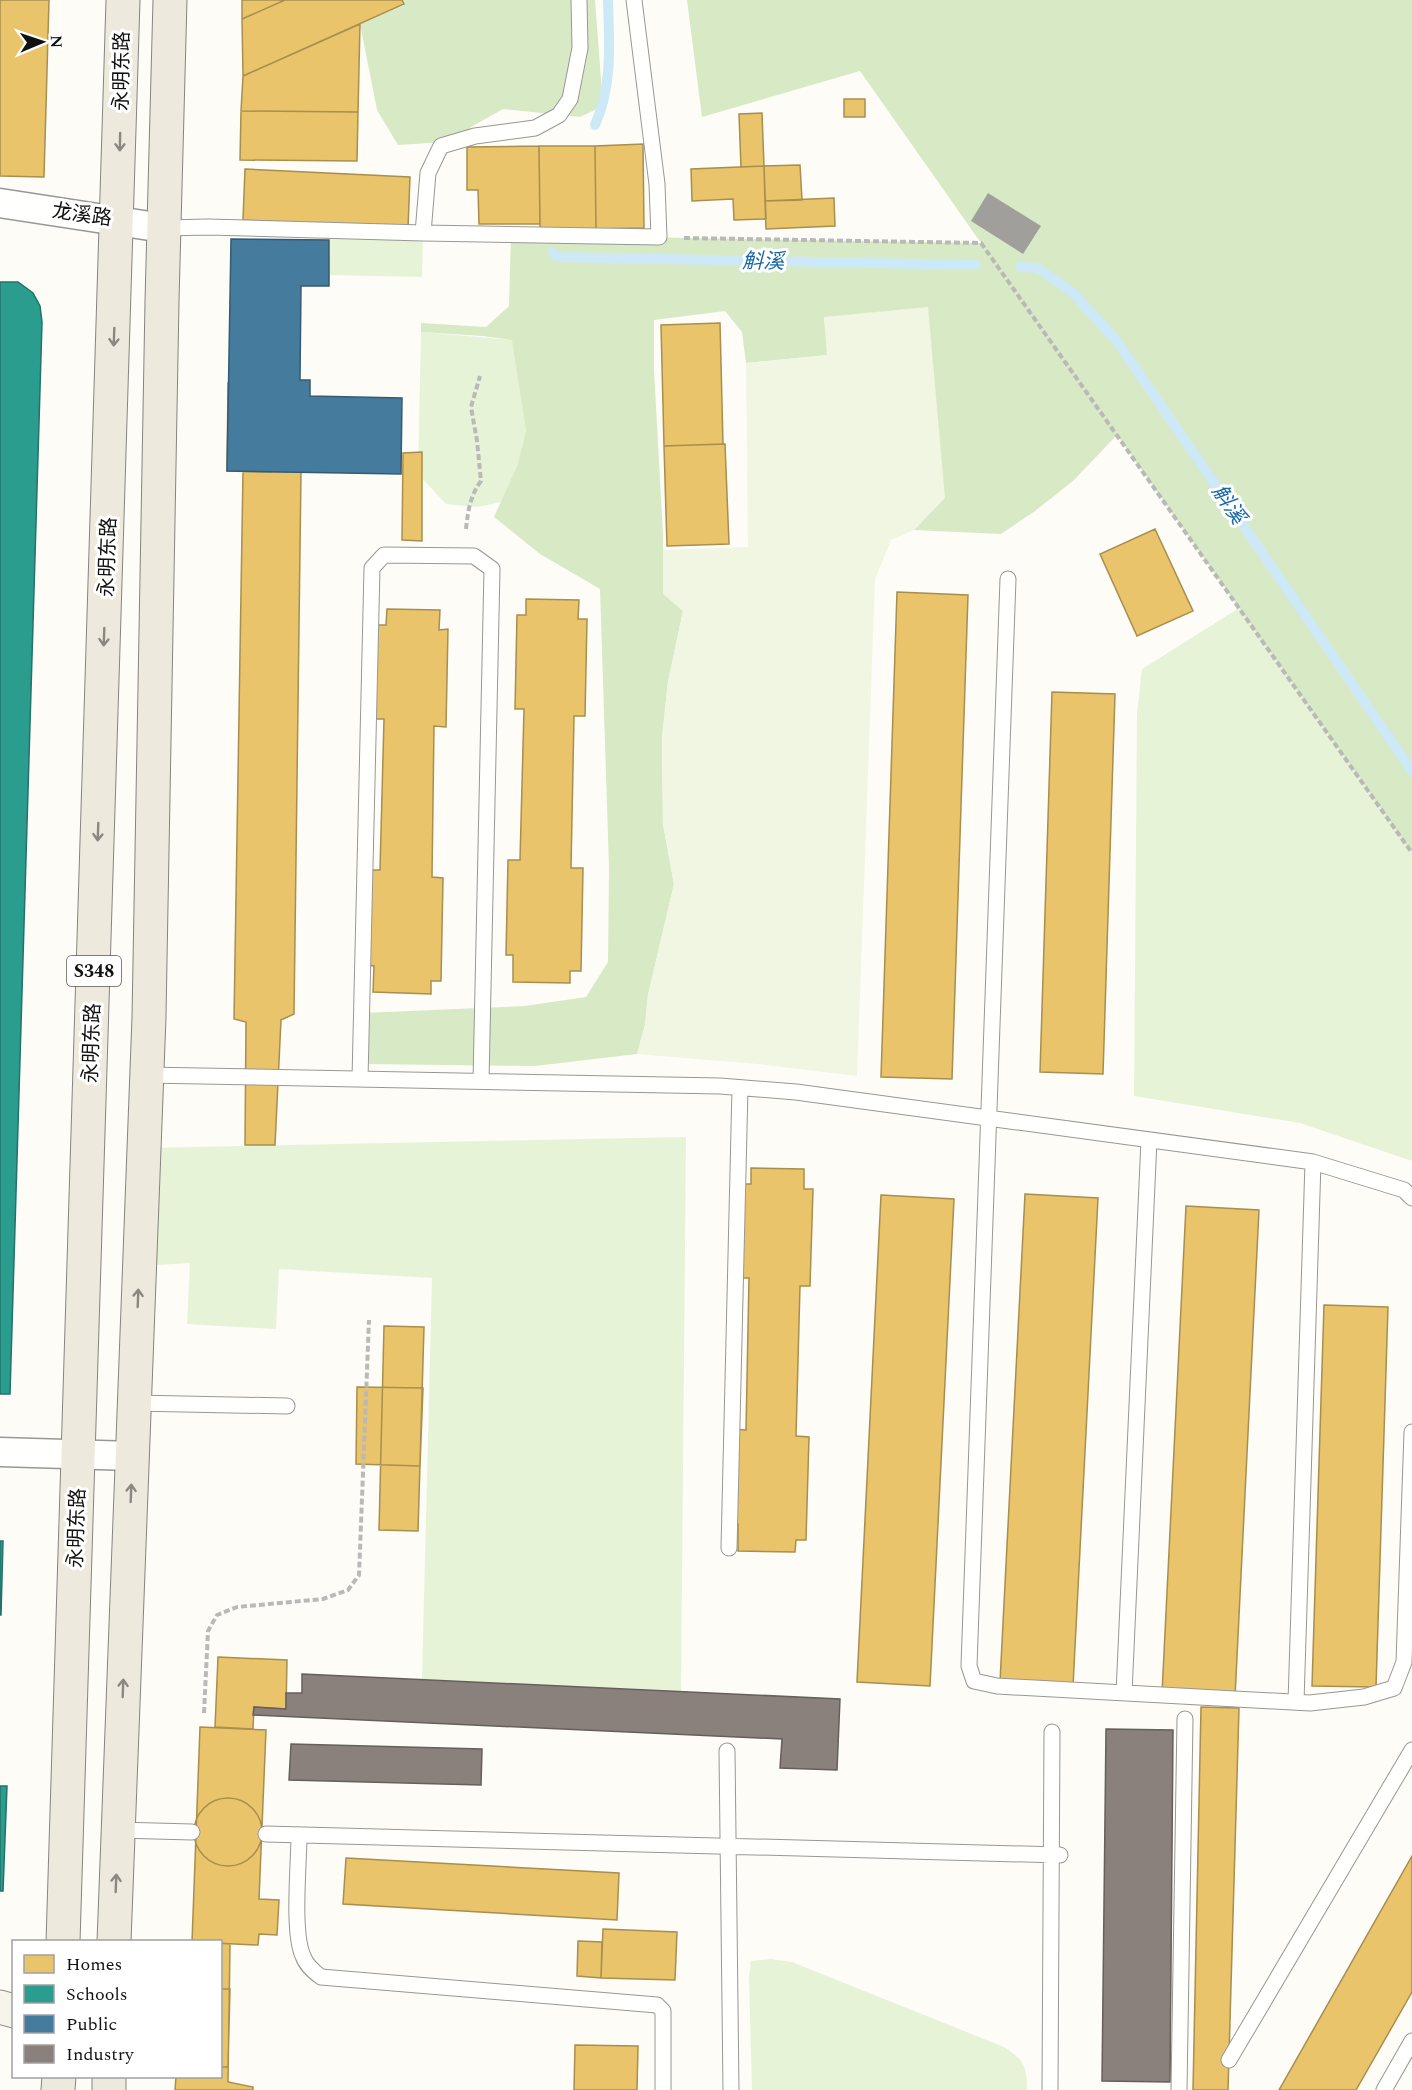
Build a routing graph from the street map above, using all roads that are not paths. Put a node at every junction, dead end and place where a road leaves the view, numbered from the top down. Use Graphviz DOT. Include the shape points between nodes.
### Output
graph roads {
  1 [pos="123,0"];
  2 [pos="171,0"];
  3 [pos="579,0"];
  4 [pos="634,0"];
  5 [pos="0,202"];
  6 [pos="118,219"];
  7 [pos="164,228"];
  8 [pos="423,232"];
  9 [pos="1008,579"];
  10 [pos="146,1075"];
  11 [pos="360,1079"];
  12 [pos="481,1081"];
  13 [pos="741,1088"];
  14 [pos="989,1118"];
  15 [pos="1149,1140"];
  16 [pos="1313,1162"];
  17 [pos="1412,1198"];
  18 [pos="134,1403"];
  19 [pos="287,1406"];
  20 [pos="1412,1432"];
  21 [pos="0,1452"];
  22 [pos="79,1454"];
  23 [pos="132,1456"];
  24 [pos="729,1548"];
  25 [pos="1124,1693"];
  26 [pos="1296,1702"];
  27 [pos="1185,1719"];
  28 [pos="1052,1732"];
  29 [pos="1412,1750"];
  30 [pos="727,1751"];
  31 [pos="118,1830"];
  32 [pos="192,1832"];
  33 [pos="266,1834"];
  34 [pos="299,1835"];
  35 [pos="728,1846"];
  36 [pos="1056,1855"];
  37 [pos="63,1940"];
  38 [pos="114,1940"];
  39 [pos="1412,2041"];
  40 [pos="1229,2060"];
  41 [pos="663,2090"];
  42 [pos="731,2090"];
  43 [pos="1050,2090"];
  44 [pos="1179,2090"];
  45 [pos="1384,2090"];
  1 -- 6 [label="main road, 永明东路 / S348, one-way"];
  2 -- 7 [label="main road, S348"];
  3 -- 8 [label="lane" via="580,48 570,99 559,115 535,128 476,136 441,146 428,174"];
  4 -- 8 [label="lane" via="657,184 659,237"];
  5 -- 6 [label="street, 龙溪路"];
  6 -- 7 [label="street, 龙溪路"];
  6 -- 22 [label="main road, 永明东路 / S348, one-way"];
  7 -- 8 [label="lane"];
  7 -- 10 [label="main road, S348"];
  9 -- 14 [label="lane"];
  10 -- 11 [label="lane"];
  18 -- 10 [label="main road, S348, one-way"];
  11 -- 12 [label="lane"];
  11 -- 12 [label="lane" via="372,568 384,555 474,556 492,569"];
  12 -- 13 [label="lane"];
  13 -- 14 [label="lane"];
  13 -- 24 [label="lane"];
  14 -- 15 [label="lane"];
  14 -- 25 [label="lane" via="969,1666 974,1681 998,1686"];
  15 -- 16 [label="lane"];
  15 -- 25 [label="lane"];
  16 -- 17 [label="lane" via="1404,1190"];
  16 -- 26 [label="lane"];
  18 -- 19 [label="lane"];
  18 -- 23 [label="main road, S348"];
  20 -- 26 [label="lane" via="1404,1662 1394,1689 1364,1697"];
  21 -- 22 [label="street"];
  22 -- 23 [label="street"];
  22 -- 37 [label="main road, 永明东路 / S348"];
  31 -- 23 [label="main road, S348, one-way"];
  25 -- 26 [label="lane"];
  27 -- 44 [label="lane"];
  28 -- 36 [label="lane"];
  29 -- 40 [label="lane"];
  30 -- 35 [label="lane"];
  31 -- 32 [label="lane"];
  38 -- 31 [label="main road, S348, one-way"];
  33 -- 34 [label="lane"];
  34 -- 35 [label="lane"];
  34 -- 41 [label="lane" via="297,1923 302,1954 321,1977 657,2005 663,2011"];
  35 -- 36 [label="lane"];
  35 -- 42 [label="lane"];
  36 -- 43 [label="lane"];
  39 -- 45 [label="lane"];
}
